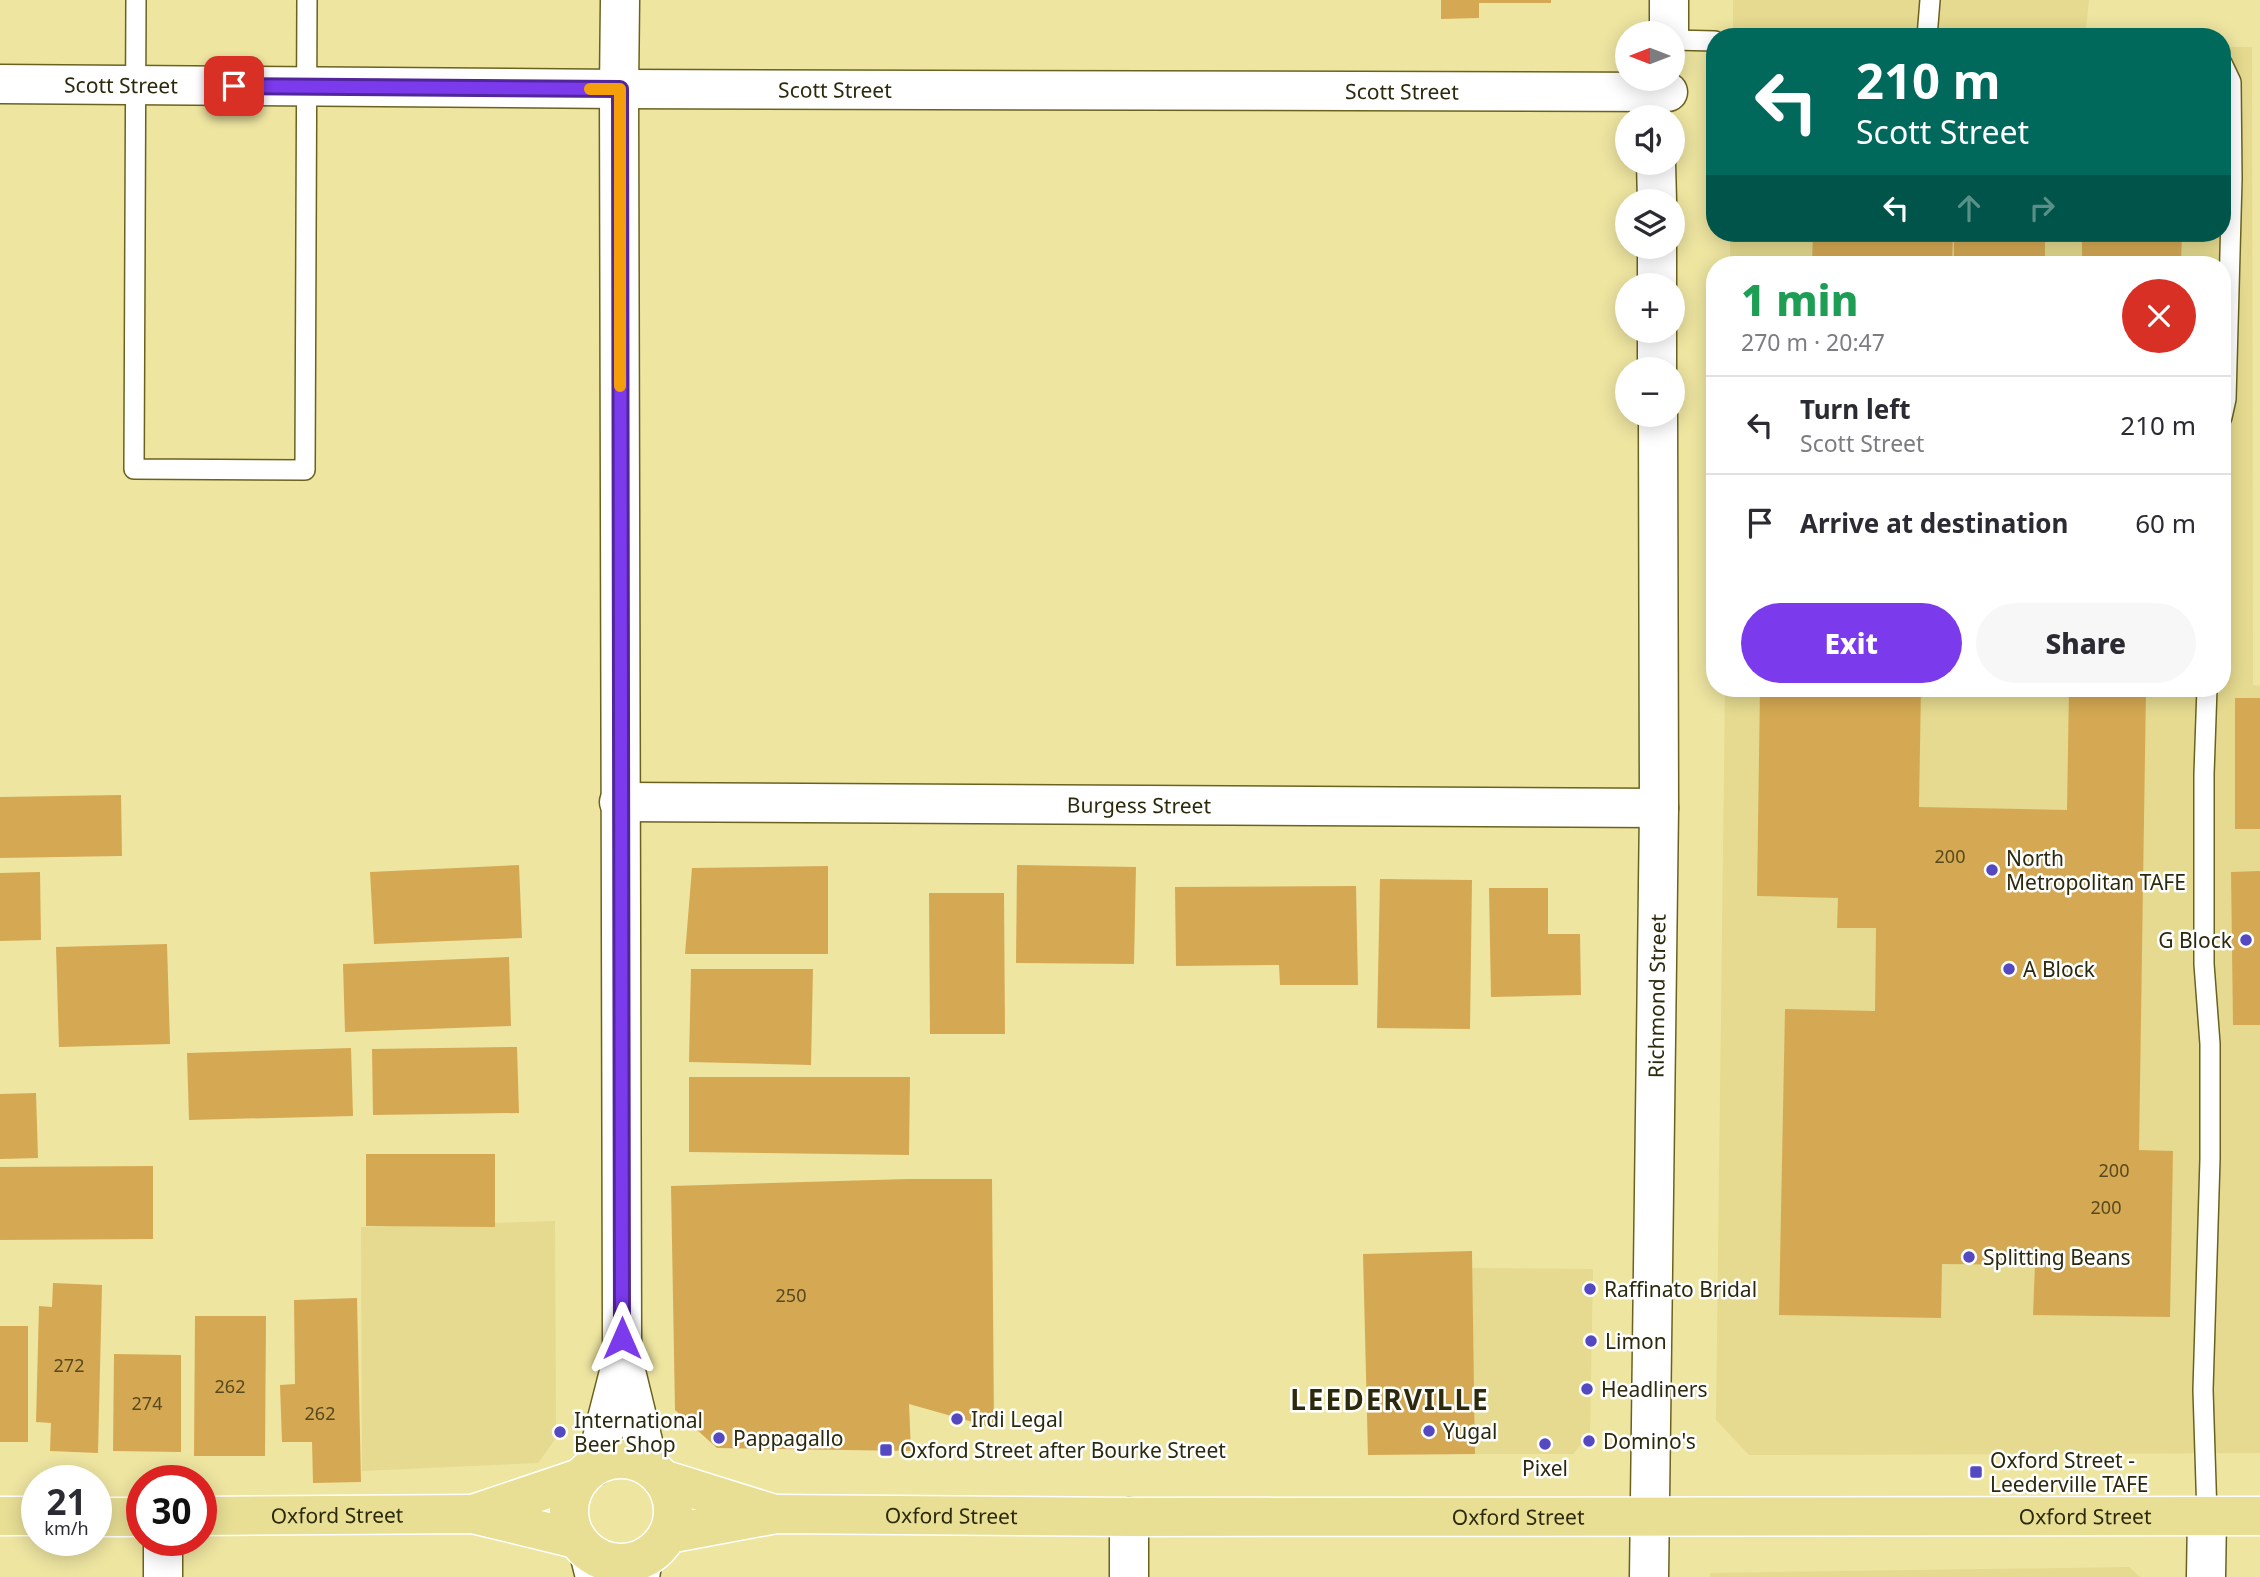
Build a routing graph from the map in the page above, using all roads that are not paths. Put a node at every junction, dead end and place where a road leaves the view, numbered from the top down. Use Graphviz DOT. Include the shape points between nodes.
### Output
graph roads {
  1 [pos="136,0"];
  2 [pos="307,0"];
  3 [pos="620,0"];
  4 [pos="1669,0"];
  5 [pos="1930,0"];
  6 [pos="1669,21"];
  7 [pos="1928,28"];
  8 [pos="1685,40"];
  9 [pos="1706,41"];
  10 [pos="2231,82"];
  11 [pos="0,84"];
  12 [pos="136,86"];
  13 [pos="307,86"];
  14 [pos="620,89"];
  15 [pos="1666,96"];
  16 [pos="2231,216"];
  17 [pos="1658,427"];
  18 [pos="2207,697"];
  19 [pos="620,802"];
  20 [pos="1659,808"];
  21 [pos="623,1359"];
  22 [pos="588,1472"];
  23 [pos="656,1473"];
  24 [pos="473,1514"];
  25 [pos="776,1514"];
  26 [pos="0,1516"];
  27 [pos="217,1516"];
  28 [pos="1650,1516"];
  29 [pos="2207,1516"];
  30 [pos="2260,1516"];
  31 [pos="21,1517"];
  32 [pos="1129,1517"];
  33 [pos="163,1556"];
  34 [pos="587,1556"];
  35 [pos="650,1557"];
  36 [pos="163,1577"];
  37 [pos="1129,1577"];
  38 [pos="1649,1577"];
  39 [pos="2206,1577"];
  1 -- 12 [label="lane"];
  2 -- 13 [label="lane"];
  3 -- 14 [label="street"];
  4 -- 6 [label="street"];
  5 -- 7 [label="lane"];
  8 -- 9 [label="lane"];
  10 -- 16 [label="lane"];
  11 -- 12 [label="street, Scott Street"];
  12 -- 13 [label="street, Scott Street"];
  12 -- 13 [label="lane" via="134,469 292,470 305,470"];
  13 -- 14 [label="street, Scott Street"];
  14 -- 15 [label="street, Scott Street"];
  14 -- 19 [label="street"];
  17 -- 20 [label="street, Richmond Street"];
  18 -- 29 [label="lane" via="2204,964 2210,1044 2210,1159 2203,1390"];
  19 -- 20 [label="street, Burgess Street"];
  19 -- 21 [label="street"];
  20 -- 28 [label="street, Richmond Street"];
  21 -- 22 [label="street"];
  21 -- 23 [label="street"];
  22 -- 23 [label="main road" via="622,1458"];
  22 -- 24 [label="main road, Oxford Street"];
  22 -- 34 [label="main road" via="572,1492 568,1507 570,1524"];
  23 -- 25 [label="main road, Oxford Street"];
  23 -- 35 [label="main road" via="673,1505"];
  24 -- 27 [label="main road, Oxford Street"];
  24 -- 34 [label="main road, Oxford Street"];
  25 -- 32 [label="main road, Oxford Street"];
  25 -- 35 [label="main road, Oxford Street"];
  26 -- 31 [label="main road"];
  28 -- 29 [label="main road, Oxford Street"];
  28 -- 32 [label="main road, Oxford Street"];
  28 -- 38 [label="street, Richmond Street"];
  29 -- 30 [label="main road, Oxford Street"];
  29 -- 39 [label="street"];
  32 -- 37 [label="street"];
  33 -- 36 [label="street"];
  34 -- 35 [label="main road" via="615,1564"];
}
